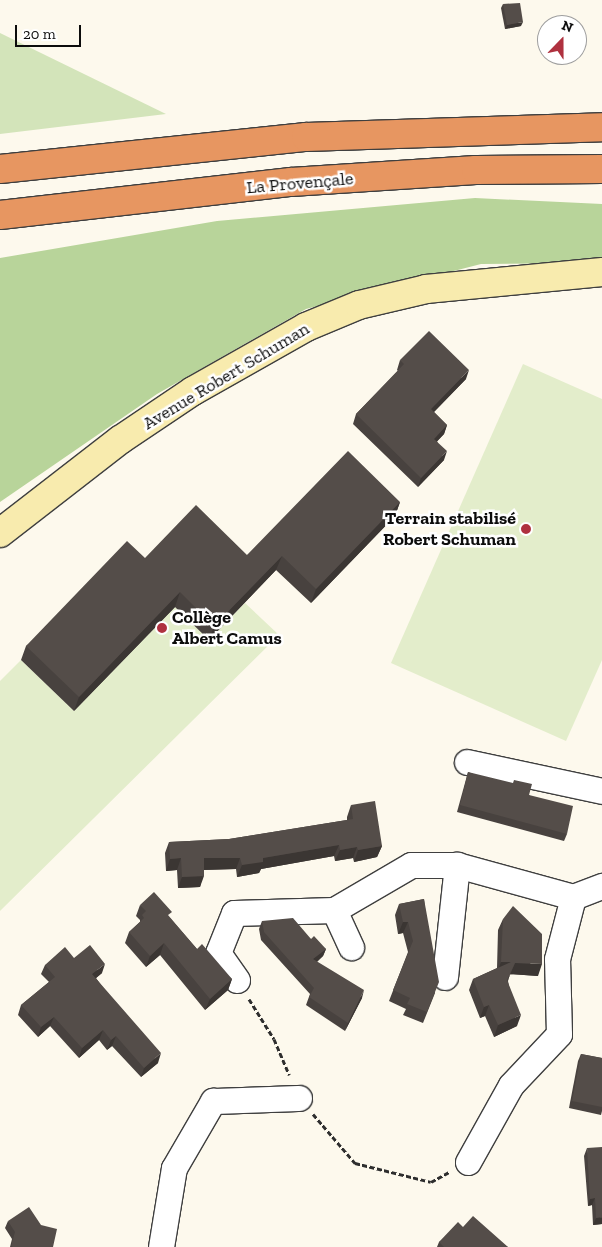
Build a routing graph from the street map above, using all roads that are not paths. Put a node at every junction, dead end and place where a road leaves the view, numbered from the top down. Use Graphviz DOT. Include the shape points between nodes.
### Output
graph roads {
  1 [pos="602,127"];
  2 [pos="602,169"];
  3 [pos="0,170"];
  4 [pos="0,215"];
  5 [pos="602,272"];
  6 [pos="0,533"];
  7 [pos="467,762"];
  8 [pos="602,791"];
  9 [pos="457,865"];
  10 [pos="602,886"];
  11 [pos="573,897"];
  12 [pos="334,910"];
  13 [pos="351,947"];
  14 [pos="445,977"];
  15 [pos="237,980"];
  16 [pos="299,1098"];
  17 [pos="468,1162"];
  18 [pos="161,1247"];
  1 -- 3 [label="highway" via="306,137"];
  2 -- 4 [label="highway, La Provençale" via="476,170 291,182"];
  5 -- 6 [label="street, Avenue Robert Schuman" via="426,289 359,305 306,327 193,391 120,440"];
  7 -- 8 [label="street"];
  9 -- 11 [label="street"];
  9 -- 12 [label="street" via="411,865"];
  9 -- 14 [label="street"];
  10 -- 11 [label="street"];
  11 -- 17 [label="street" via="558,958 560,1034 511,1085"];
  12 -- 13 [label="street"];
  12 -- 15 [label="street" via="234,913 218,953"];
  16 -- 18 [label="street" via="213,1102 174,1168"];
}
